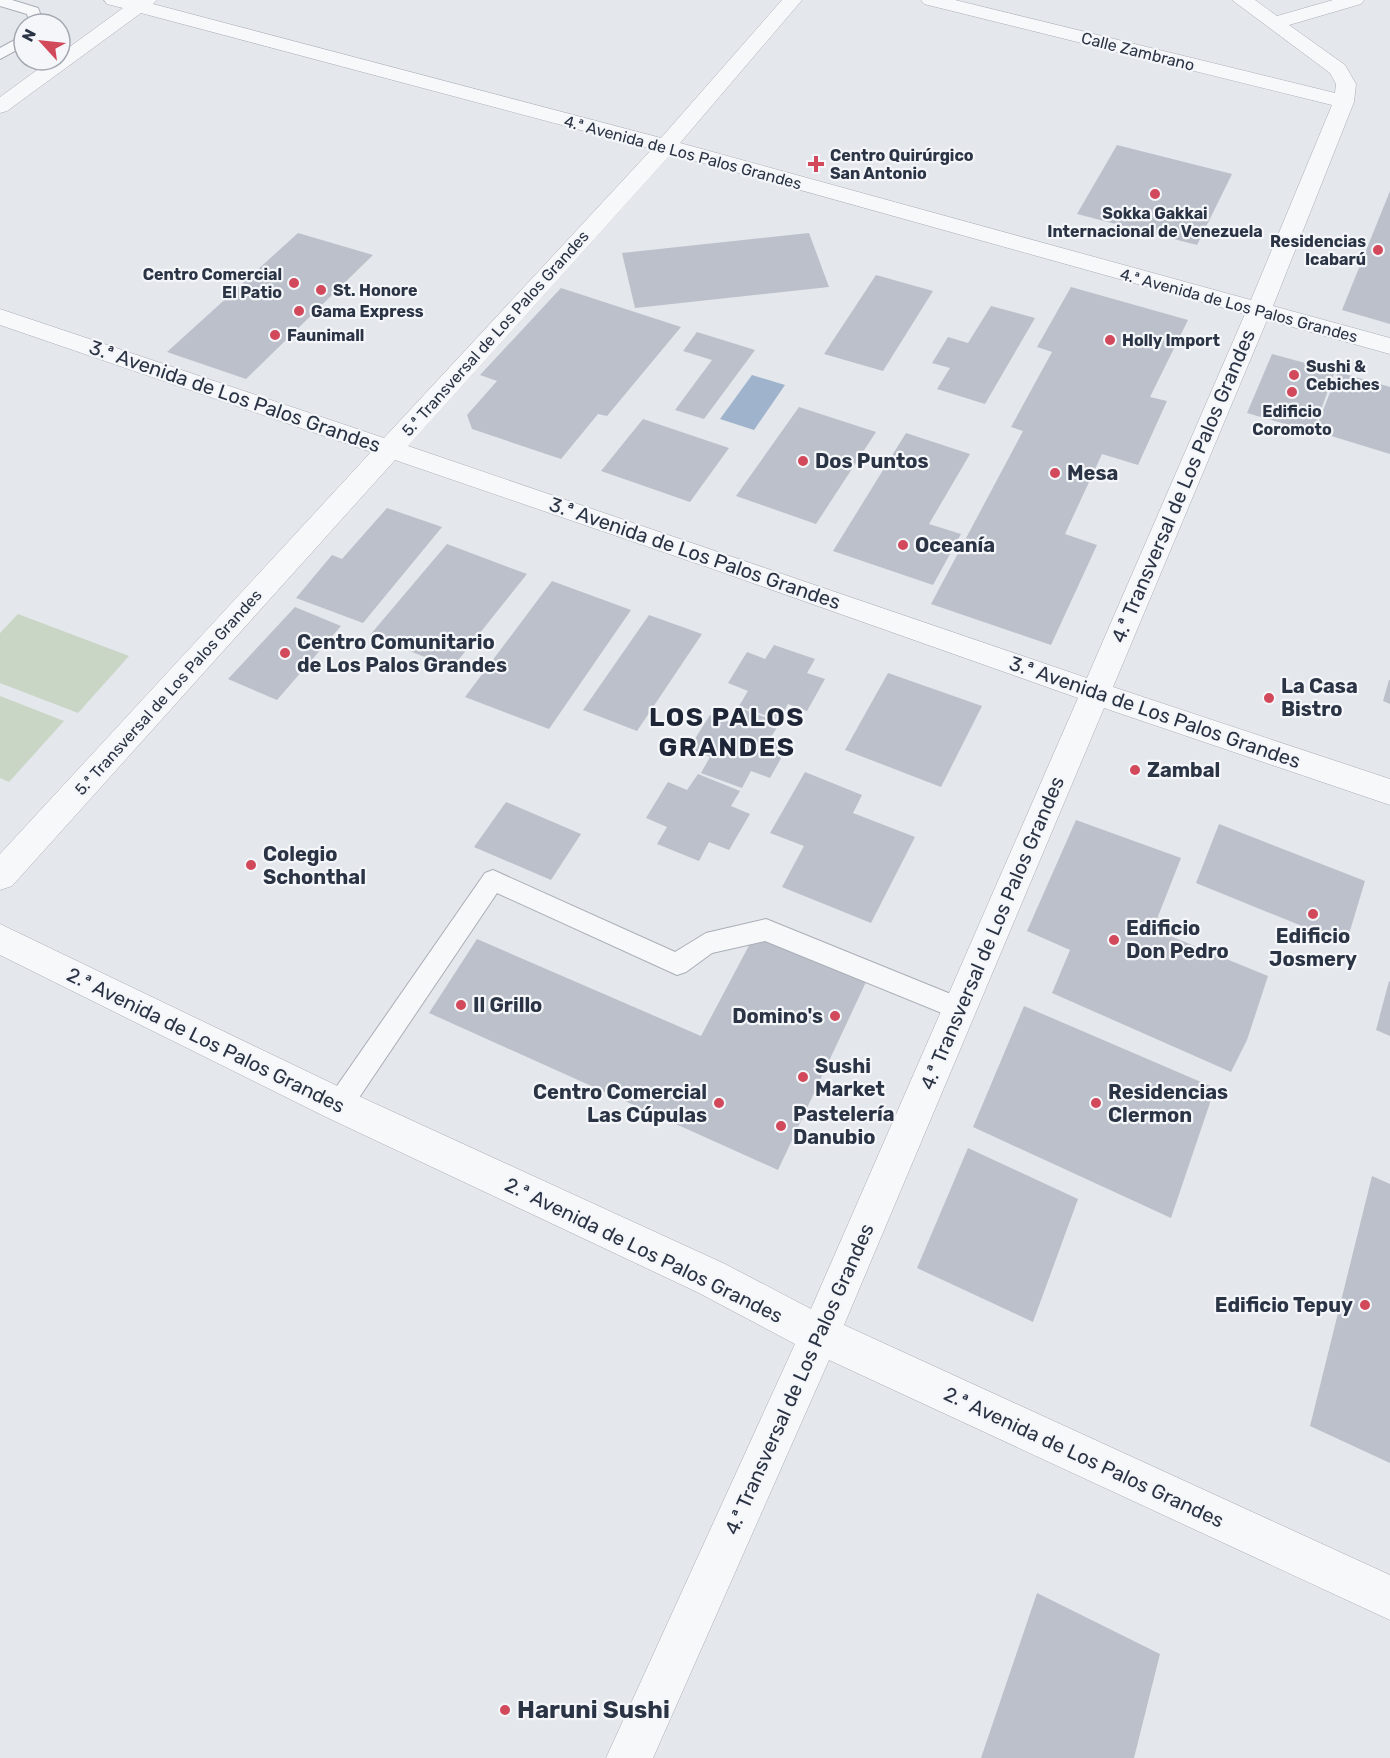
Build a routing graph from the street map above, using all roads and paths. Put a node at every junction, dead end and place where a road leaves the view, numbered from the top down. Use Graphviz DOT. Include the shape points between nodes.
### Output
graph roads {
  1 [pos="114,0"];
  2 [pos="792,0"];
  3 [pos="931,0"];
  4 [pos="1242,0"];
  5 [pos="1354,0"];
  6 [pos="0,1"];
  7 [pos="142,3"];
  8 [pos="33,12"];
  9 [pos="1273,23"];
  10 [pos="1344,102"];
  11 [pos="1,106"];
  12 [pos="666,146"];
  13 [pos="1258,310"];
  14 [pos="0,317"];
  15 [pos="1390,346"];
  16 [pos="390,448"];
  17 [pos="1095,692"];
  18 [pos="1390,792"];
  19 [pos="0,876"];
  20 [pos="0,939"];
  21 [pos="960,1009"];
  22 [pos="339,1105"];
  23 [pos="820,1335"];
  24 [pos="1390,1598"];
  25 [pos="629,1758"];
  1 -- 7 [label="street, 4.ª Avenida de Los Palos Grandes"];
  2 -- 12 [label="street, 5.ª Transversal de Los Palos Grandes"];
  3 -- 10 [label="street, Calle Zambrano"];
  4 -- 9 [label="street"];
  5 -- 9 [label="street"];
  6 -- 8 [label="lane"];
  7 -- 11 [label="street"];
  7 -- 12 [label="street, 4.ª Avenida de Los Palos Grandes"];
  9 -- 10 [label="street" via="1338,69 1346,84"];
  10 -- 13 [label="street, 4.ª Transversal de Los Palos Grandes"];
  12 -- 13 [label="street, 4.ª Avenida de Los Palos Grandes"];
  12 -- 16 [label="street, 5.ª Transversal de Los Palos Grandes"];
  13 -- 15 [label="street, 4.ª Avenida de Los Palos Grandes"];
  13 -- 17 [label="street, 4.ª Transversal de Los Palos Grandes"];
  14 -- 16 [label="street, 3.ª Avenida de Los Palos Grandes"];
  16 -- 17 [label="street, 3.ª Avenida de Los Palos Grandes"];
  16 -- 19 [label="street, 5.ª Transversal de Los Palos Grandes"];
  17 -- 18 [label="street, 3.ª Avenida de Los Palos Grandes"];
  17 -- 21 [label="street, 4.ª Transversal de Los Palos Grandes"];
  20 -- 22 [label="street, 2.ª Avenida de Los Palos Grandes"];
  21 -- 22 [label="lane" via="766,930 706,944 677,964 493,880"];
  21 -- 23 [label="street, 4.ª Transversal de Los Palos Grandes"];
  22 -- 23 [label="street, 2.ª Avenida de Los Palos Grandes" via="711,1278"];
  23 -- 24 [label="street, 2.ª Avenida de Los Palos Grandes"];
  23 -- 25 [label="street, 4.ª Transversal de Los Palos Grandes"];
}
